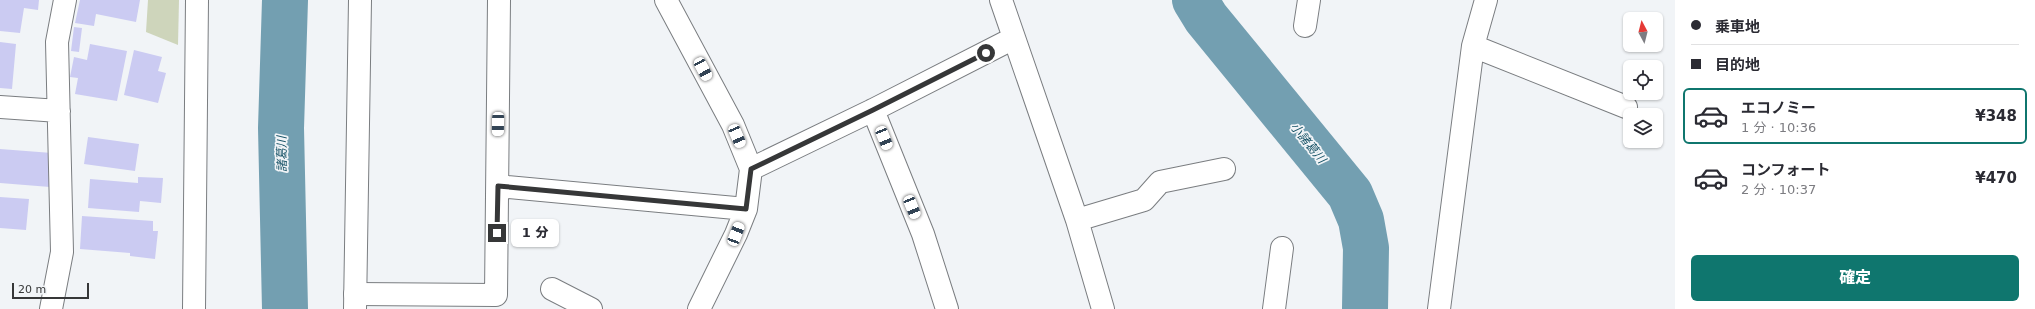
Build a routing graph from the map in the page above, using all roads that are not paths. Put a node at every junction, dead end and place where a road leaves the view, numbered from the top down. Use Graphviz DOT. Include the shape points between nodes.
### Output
graph roads {
  1 [pos="65,0"];
  2 [pos="196,0"];
  3 [pos="360,0"];
  4 [pos="499,0"];
  5 [pos="666,0"];
  6 [pos="1001,0"];
  7 [pos="1309,0"];
  8 [pos="1486,0"];
  9 [pos="1305,26"];
  10 [pos="1014,38"];
  11 [pos="1473,46"];
  12 [pos="1626,106"];
  13 [pos="0,107"];
  14 [pos="873,110"];
  15 [pos="59,112"];
  16 [pos="751,169"];
  17 [pos="1224,169"];
  18 [pos="498,186"];
  19 [pos="746,209"];
  20 [pos="1078,220"];
  21 [pos="1282,248"];
  22 [pos="552,289"];
  23 [pos="355,301"];
  24 [pos="52,309"];
  25 [pos="194,309"];
  26 [pos="591,309"];
  27 [pos="699,309"];
  28 [pos="948,309"];
  29 [pos="1103,309"];
  30 [pos="1274,309"];
  31 [pos="1439,309"];
  1 -- 15 [label="street" via="57,42"];
  2 -- 25 [label="street"];
  3 -- 23 [label="street"];
  4 -- 18 [label="street"];
  5 -- 16 [label="street" via="733,125"];
  6 -- 10 [label="street"];
  7 -- 9 [label="street"];
  8 -- 11 [label="street"];
  10 -- 14 [label="street"];
  10 -- 20 [label="street"];
  11 -- 12 [label="street"];
  11 -- 31 [label="street"];
  13 -- 15 [label="street"];
  14 -- 16 [label="street"];
  14 -- 28 [label="street" via="923,234"];
  15 -- 24 [label="street" via="62,252"];
  16 -- 19 [label="street"];
  17 -- 20 [label="street" via="1160,182 1144,200"];
  18 -- 19 [label="street"];
  18 -- 23 [label="street" via="496,295"];
  19 -- 27 [label="street"];
  20 -- 29 [label="street"];
  21 -- 30 [label="street"];
  22 -- 26 [label="street"];
}
